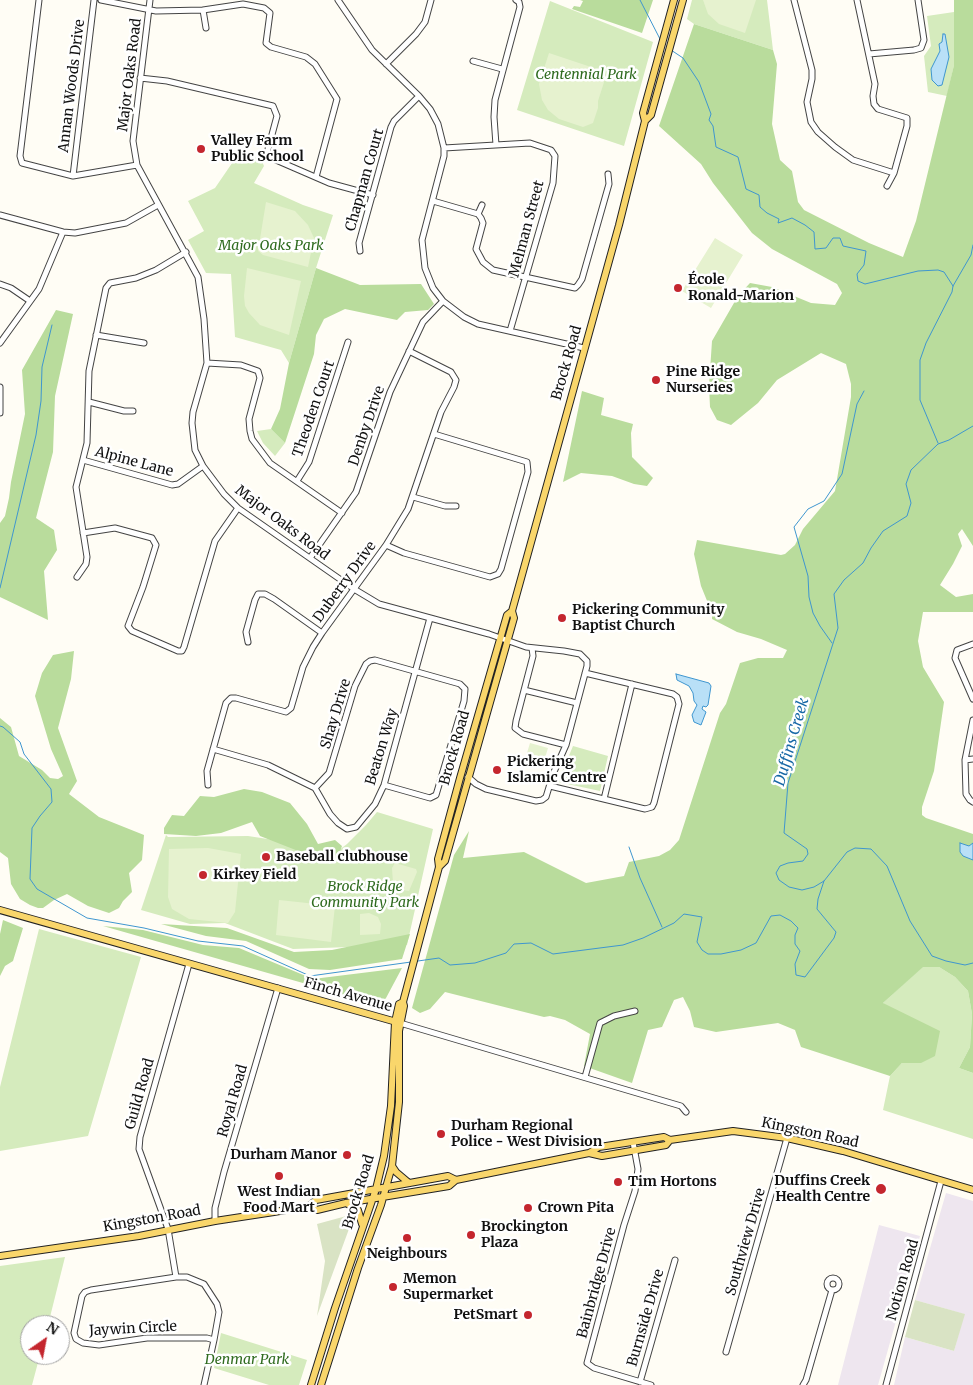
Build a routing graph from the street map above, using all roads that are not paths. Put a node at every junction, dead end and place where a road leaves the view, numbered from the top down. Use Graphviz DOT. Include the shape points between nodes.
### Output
graph roads {
  1 [pos="39,0"];
  2 [pos="94,0"];
  3 [pos="101,0"];
  4 [pos="150,0"];
  5 [pos="338,0"];
  6 [pos="430,0"];
  7 [pos="516,0"];
  8 [pos="674,0"];
  9 [pos="683,0"];
  10 [pos="794,0"];
  11 [pos="857,0"];
  12 [pos="918,0"];
  13 [pos="149,10"];
  14 [pos="203,10"];
  15 [pos="206,28"];
  16 [pos="869,54"];
  17 [pos="472,61"];
  18 [pos="386,64"];
  19 [pos="502,70"];
  20 [pos="140,78"];
  21 [pos="419,96"];
  22 [pos="645,121"];
  23 [pos="496,145"];
  24 [pos="444,148"];
  25 [pos="136,165"];
  26 [pos="894,173"];
  27 [pos="608,174"];
  28 [pos="73,176"];
  29 [pos="316,177"];
  30 [pos="887,186"];
  31 [pos="373,195"];
  32 [pos="433,201"];
  33 [pos="158,205"];
  34 [pos="482,205"];
  35 [pos="478,214"];
  36 [pos="0,215"];
  37 [pos="63,232"];
  38 [pos="360,251"];
  39 [pos="186,252"];
  40 [pos="526,278"];
  41 [pos="0,284"];
  42 [pos="443,301"];
  43 [pos="30,302"];
  44 [pos="510,331"];
  45 [pos="96,335"];
  46 [pos="348,342"];
  47 [pos="0,343"];
  48 [pos="144,343"];
  49 [pos="584,348"];
  50 [pos="409,352"];
  51 [pos="207,363"];
  52 [pos="0,387"];
  53 [pos="88,402"];
  54 [pos="133,411"];
  55 [pos="0,413"];
  56 [pos="434,434"];
  57 [pos="83,460"];
  58 [pos="202,466"];
  59 [pos="297,481"];
  60 [pos="413,497"];
  61 [pos="456,506"];
  62 [pos="238,508"];
  63 [pos="342,513"];
  64 [pos="83,533"];
  65 [pos="386,545"];
  66 [pos="310,558"];
  67 [pos="77,577"];
  68 [pos="354,589"];
  69 [pos="512,611"];
  70 [pos="430,618"];
  71 [pos="322,633"];
  72 [pos="500,638"];
  73 [pos="507,641"];
  74 [pos="248,642"];
  75 [pos="973,644"];
  76 [pos="532,648"];
  77 [pos="415,672"];
  78 [pos="585,673"];
  79 [pos="632,684"];
  80 [pos="524,690"];
  81 [pos="973,699"];
  82 [pos="577,703"];
  83 [pos="973,720"];
  84 [pos="566,745"];
  85 [pos="213,749"];
  86 [pos="973,759"];
  87 [pos="965,760"];
  88 [pos="468,777"];
  89 [pos="460,778"];
  90 [pos="208,785"];
  91 [pos="384,785"];
  92 [pos="550,786"];
  93 [pos="315,788"];
  94 [pos="465,789"];
  95 [pos="486,789"];
  96 [pos="604,799"];
  97 [pos="973,802"];
  98 [pos="439,867"];
  99 [pos="0,910"];
  100 [pos="189,964"];
  101 [pos="278,988"];
  102 [pos="635,1011"];
  103 [pos="397,1022"];
  104 [pos="585,1077"];
  105 [pos="686,1112"];
  106 [pos="787,1138"];
  107 [pos="670,1140"];
  108 [pos="633,1142"];
  109 [pos="634,1150"];
  110 [pos="589,1153"];
  111 [pos="392,1166"];
  112 [pos="456,1180"];
  113 [pos="941,1181"];
  114 [pos="409,1183"];
  115 [pos="386,1187"];
  116 [pos="376,1189"];
  117 [pos="973,1190"];
  118 [pos="383,1198"];
  119 [pos="372,1199"];
  120 [pos="346,1203"];
  121 [pos="309,1206"];
  122 [pos="215,1221"];
  123 [pos="362,1226"];
  124 [pos="168,1229"];
  125 [pos="0,1256"];
  126 [pos="675,1260"];
  127 [pos="176,1277"];
  128 [pos="832,1290"];
  129 [pos="214,1340"];
  130 [pos="726,1352"];
  131 [pos="640,1382"];
  132 [pos="204,1385"];
  133 [pos="311,1385"];
  134 [pos="321,1385"];
  135 [pos="651,1385"];
  136 [pos="803,1385"];
  137 [pos="886,1385"];
  1 -- 28 [label="street" via="20,159 22,163"];
  2 -- 28 [label="street, Annan Woods Drive"];
  3 -- 13 [label="street"];
  4 -- 13 [label="street, Major Oaks Road"];
  5 -- 18 [label="street" via="372,50"];
  6 -- 18 [label="street" via="424,22 416,34"];
  7 -- 19 [label="street" via="520,8"];
  8 -- 22 [label="main road, Brock Road" via="643,112"];
  9 -- 22 [label="main road, Brock Road" via="651,116"];
  10 -- 26 [label="street" via="812,70 807,102 811,122 818,132 853,160"];
  11 -- 16 [label="street"];
  12 -- 16 [label="street" via="924,40 921,48"];
  13 -- 14 [label="street"];
  13 -- 20 [label="street, Major Oaks Road"];
  14 -- 15 [label="street"];
  14 -- 29 [label="street" via="243,4 264,8 270,13 266,42 271,47 306,57 315,64 337,99"];
  16 -- 26 [label="street" via="875,84 874,104 878,109 907,118"];
  17 -- 19 [label="street"];
  18 -- 21 [label="street"];
  19 -- 23 [label="street" via="495,100"];
  20 -- 25 [label="street, Major Oaks Road" via="133,141"];
  20 -- 29 [label="street" via="168,81 273,106 277,116 267,153 269,157"];
  21 -- 24 [label="street" via="435,116"];
  21 -- 31 [label="street, Chapman Court" via="394,121"];
  22 -- 49 [label="main road, Brock Road"];
  23 -- 24 [label="street, Melman Street"];
  23 -- 40 [label="street, Melman Street" via="530,143 551,150 555,156 553,183"];
  24 -- 32 [label="street"];
  25 -- 28 [label="street"];
  25 -- 33 [label="street, Major Oaks Road"];
  26 -- 30 [label="street"];
  27 -- 40 [label="street" via="609,184 578,285 575,288"];
  29 -- 31 [label="street"];
  31 -- 38 [label="street, Chapman Court" via="359,243"];
  32 -- 35 [label="street"];
  32 -- 42 [label="street" via="422,240 423,254 433,288"];
  33 -- 37 [label="street" via="126,223 75,233"];
  33 -- 39 [label="street, Major Oaks Road"];
  34 -- 35 [label="street"];
  35 -- 40 [label="street" via="483,223 476,250 483,262 493,270"];
  36 -- 37 [label="street"];
  37 -- 43 [label="street" via="44,280"];
  39 -- 45 [label="street" via="156,270 110,283 106,288"];
  39 -- 51 [label="street, Major Oaks Road" via="198,276"];
  40 -- 44 [label="street, Melman Street"];
  41 -- 43 [label="street"];
  42 -- 44 [label="street" via="478,324"];
  42 -- 50 [label="street, Denby Drive" via="423,322"];
  43 -- 47 [label="street"];
  44 -- 49 [label="street"];
  45 -- 48 [label="street"];
  45 -- 53 [label="street" via="89,371"];
  46 -- 59 [label="street, Theoden Court" via="309,462"];
  49 -- 69 [label="main road, Brock Road"];
  50 -- 56 [label="street, Duberry Drive" via="451,372 456,380"];
  50 -- 63 [label="street, Denby Drive" via="390,392 356,492"];
  51 -- 58 [label="street, Major Oaks Road" via="192,423 195,450"];
  51 -- 59 [label="street" via="241,365 258,371 260,378 249,419 252,439 270,463"];
  52 -- 55 [label="street"];
  53 -- 54 [label="street"];
  53 -- 57 [label="street" via="87,443"];
  56 -- 60 [label="street, Duberry Drive"];
  56 -- 65 [label="street" via="527,462 528,472 501,569 490,577"];
  57 -- 58 [label="street, Alpine Lane" via="172,485"];
  57 -- 64 [label="street" via="76,487"];
  58 -- 62 [label="street, Major Oaks Road"];
  59 -- 63 [label="street"];
  60 -- 61 [label="street"];
  60 -- 65 [label="street, Duberry Drive" via="402,522"];
  62 -- 64 [label="street" via="215,541 184,647 178,652 132,631 128,626 156,545 152,538 115,528"];
  62 -- 66 [label="street, Major Oaks Road"];
  63 -- 66 [label="street, Denby Drive"];
  64 -- 67 [label="street" via="87,557"];
  65 -- 68 [label="street, Duberry Drive"];
  66 -- 68 [label="street, Major Oaks Road"];
  68 -- 70 [label="street, Major Oaks Road" via="379,604"];
  68 -- 71 [label="street, Duberry Drive"];
  69 -- 72 [label="main road, Brock Road" via="507,615"];
  69 -- 73 [label="main road, Brock Road" via="514,618"];
  70 -- 72 [label="street, Major Oaks Road"];
  70 -- 77 [label="street, Beaton Way"];
  71 -- 74 [label="street" via="274,599 258,594 246,632"];
  71 -- 85 [label="street, Duberry Drive" via="303,667 291,708 286,712 231,698 226,703"];
  72 -- 73 [label="street, Major Oaks Road"];
  72 -- 89 [label="main road, Brock Road"];
  73 -- 76 [label="street, Major Oaks Road"];
  73 -- 88 [label="main road, Brock Road"];
  75 -- 81 [label="street" via="957,650 955,658"];
  76 -- 78 [label="street, Major Oaks Road" via="580,654 587,660"];
  76 -- 80 [label="street"];
  77 -- 91 [label="street, Beaton Way"];
  77 -- 91 [label="street, Shay Drive" via="460,684 465,689 464,702 436,795 430,798"];
  77 -- 93 [label="street, Shay Drive" via="375,660 366,664 355,686 329,773"];
  78 -- 79 [label="street"];
  78 -- 82 [label="street"];
  79 -- 96 [label="street"];
  79 -- 96 [label="street" via="673,694 679,704 653,806 645,809"];
  80 -- 82 [label="street"];
  80 -- 84 [label="street" via="515,728 523,734"];
  82 -- 84 [label="street"];
  83 -- 87 [label="street"];
  84 -- 92 [label="street"];
  85 -- 90 [label="street, Duberry Drive" via="207,771"];
  85 -- 93 [label="street" via="268,765"];
  86 -- 87 [label="street"];
  87 -- 97 [label="street" via="966,794"];
  88 -- 94 [label="main road, Brock Road"];
  88 -- 95 [label="street"];
  89 -- 94 [label="main road"];
  89 -- 98 [label="main road, Brock Road" via="438,859"];
  91 -- 93 [label="street, Beaton Way" via="375,804 356,827 347,829 330,814"];
  92 -- 95 [label="street" via="546,797 540,801"];
  92 -- 96 [label="street"];
  94 -- 95 [label="street"];
  94 -- 98 [label="main road, Brock Road" via="445,861"];
  98 -- 103 [label="main road, Brock Road" via="403,1002 399,1004"];
  99 -- 100 [label="main road, Finch Avenue"];
  100 -- 101 [label="main road, Finch Avenue"];
  100 -- 124 [label="street, Guild Road" via="138,1149"];
  101 -- 103 [label="main road, Finch Avenue"];
  101 -- 122 [label="street, Royal Road" via="224,1172"];
  102 -- 104 [label="street" via="600,1023"];
  103 -- 104 [label="street, Finch Avenue"];
  103 -- 111 [label="main road, Brock Road" via="399,1102"];
  103 -- 116 [label="main road, Brock Road" via="390,1123"];
  104 -- 105 [label="street, Finch Avenue" via="681,1106"];
  106 -- 107 [label="main road, Kingston Road" via="733,1131"];
  106 -- 113 [label="main road, Kingston Road" via="843,1151"];
  106 -- 130 [label="street, Southview Drive"];
  107 -- 108 [label="main road, Kingston Road" via="664,1137"];
  107 -- 109 [label="main road, Kingston Road" via="666,1145"];
  108 -- 109 [label="street, Bainbridge Drive"];
  108 -- 110 [label="main road, Kingston Road"];
  109 -- 110 [label="main road, Kingston Road" via="602,1156"];
  109 -- 131 [label="street, Bainbridge Drive" via="638,1169 636,1190 587,1363"];
  110 -- 112 [label="main road, Kingston Road"];
  111 -- 114 [label="main road"];
  111 -- 115 [label="main road, Brock Road"];
  112 -- 114 [label="main road, Kingston Road" via="448,1176"];
  112 -- 118 [label="main road, Kingston Road" via="449,1186"];
  113 -- 117 [label="main road, Kingston Road"];
  113 -- 137 [label="street, Notion Road"];
  114 -- 115 [label="main road, Kingston Road"];
  115 -- 116 [label="main road, Kingston Road"];
  115 -- 118 [label="main road, Brock Road"];
  116 -- 119 [label="main road, Brock Road"];
  116 -- 121 [label="main road, Kingston Road" via="316,1200"];
  118 -- 119 [label="main road, Kingston Road"];
  118 -- 134 [label="main road, Brock Road"];
  119 -- 120 [label="main road, Kingston Road"];
  119 -- 123 [label="main road, Brock Road"];
  120 -- 121 [label="main road, Kingston Road" via="317,1210"];
  120 -- 123 [label="main road" via="358,1210"];
  121 -- 122 [label="main road, Kingston Road"];
  122 -- 124 [label="main road, Kingston Road"];
  123 -- 133 [label="main road, Brock Road"];
  124 -- 125 [label="main road, Kingston Road"];
  124 -- 127 [label="street, Guild Road"];
  126 -- 131 [label="street, Burnside Drive"];
  127 -- 129 [label="street" via="187,1277 204,1284 212,1295 219,1312"];
  127 -- 129 [label="street, Jaywin Circle" via="85,1292 74,1333 76,1339 99,1345 147,1338"];
  128 -- 136 [label="street"];
  129 -- 132 [label="street"];
  131 -- 135 [label="street, Bainbridge Drive"];
}
